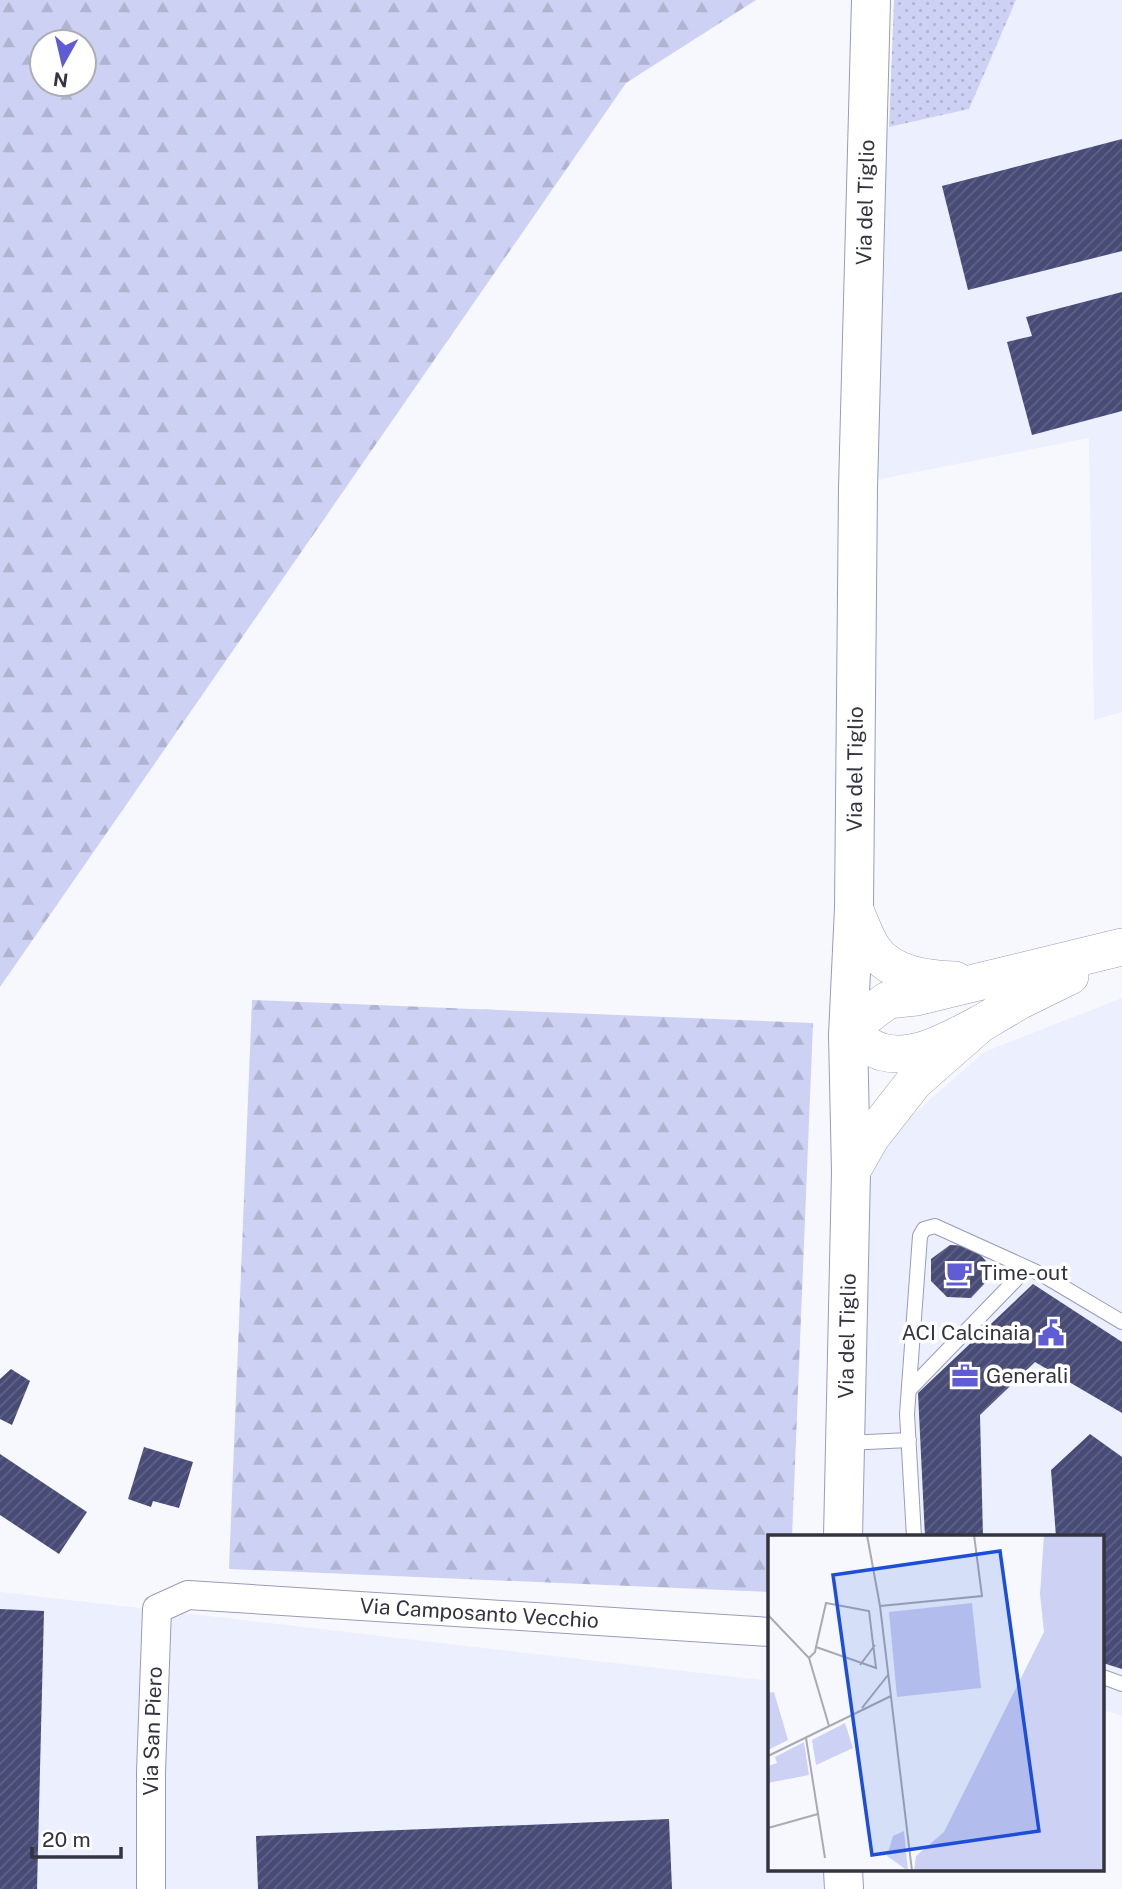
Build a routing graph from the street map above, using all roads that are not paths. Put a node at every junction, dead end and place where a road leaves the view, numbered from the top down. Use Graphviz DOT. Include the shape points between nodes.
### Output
graph roads {
  1 [pos="871,0"];
  2 [pos="854,908"];
  3 [pos="1122,948"];
  4 [pos="984,981"];
  5 [pos="980,1024"];
  6 [pos="848,1035"];
  7 [pos="850,1172"];
  8 [pos="1027,1268"];
  9 [pos="1122,1322"];
  10 [pos="909,1390"];
  11 [pos="909,1440"];
  12 [pos="844,1443"];
  13 [pos="843,1535"];
  14 [pos="914,1535"];
  15 [pos="188,1595"];
  16 [pos="768,1632"];
  17 [pos="1104,1677"];
  18 [pos="1122,1684"];
  19 [pos="843,1871"];
  20 [pos="151,1889"];
  21 [pos="844,1889"];
  1 -- 2 [label="main road, Via del Tiglio" via="858,488"];
  2 -- 4 [label="street" via="873,949 886,962 931,979"];
  2 -- 6 [label="main road, Via del Tiglio"];
  3 -- 4 [label="street"];
  3 -- 5 [label="street"];
  4 -- 6 [label="street" via="888,1000"];
  5 -- 6 [label="street" via="938,1045 900,1054 884,1052"];
  5 -- 7 [label="street" via="914,1082"];
  6 -- 7 [label="main road, Via del Tiglio"];
  7 -- 12 [label="main road, Via del Tiglio"];
  8 -- 9 [label="lane"];
  8 -- 10 [label="lane"];
  8 -- 10 [label="lane" via="935,1226 924,1229"];
  10 -- 11 [label="lane"];
  11 -- 12 [label="lane"];
  11 -- 14 [label="lane"];
  12 -- 13 [label="main road, Via del Tiglio"];
  15 -- 16 [label="street, Via Camposanto Vecchio"];
  15 -- 20 [label="street, Via San Piero" via="157,1609"];
  17 -- 18 [label="lane"];
  19 -- 21 [label="main road"];
}
